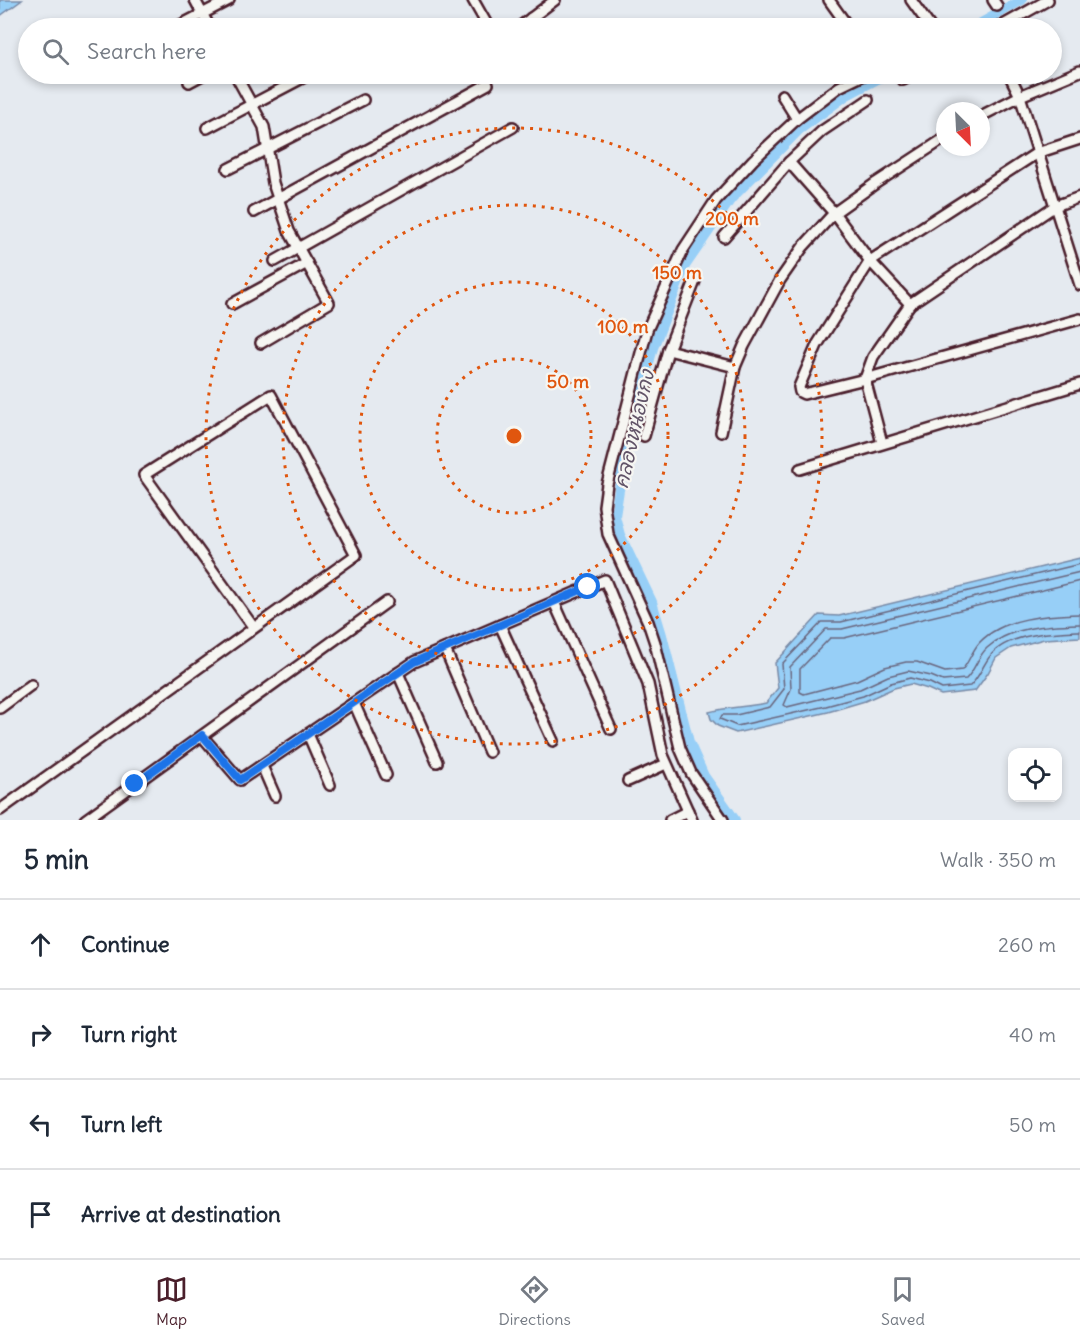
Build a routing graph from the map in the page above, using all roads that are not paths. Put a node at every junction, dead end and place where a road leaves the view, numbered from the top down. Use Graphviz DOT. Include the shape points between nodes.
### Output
graph roads {
  1 [pos="195,0"];
  2 [pos="229,0"];
  3 [pos="473,0"];
  4 [pos="555,0"];
  5 [pos="829,0"];
  6 [pos="910,0"];
  7 [pos="1048,0"];
  8 [pos="202,14"];
  9 [pos="194,18"];
  10 [pos="204,18"];
  11 [pos="483,18"];
  12 [pos="531,18"];
  13 [pos="842,18"];
  14 [pos="924,18"];
  15 [pos="1016,18"];
  16 [pos="1080,71"];
  17 [pos="1062,78"];
  18 [pos="240,84"];
  19 [pos="291,84"];
  20 [pos="488,84"];
  21 [pos="845,84"];
  22 [pos="1014,84"];
  23 [pos="1049,84"];
  24 [pos="782,95"];
  25 [pos="1020,96"];
  26 [pos="868,99"];
  27 [pos="363,100"];
  28 [pos="252,105"];
  29 [pos="990,111"];
  30 [pos="797,119"];
  31 [pos="513,127"];
  32 [pos="207,129"];
  33 [pos="1080,139"];
  34 [pos="936,144"];
  35 [pos="268,149"];
  36 [pos="1037,153"];
  37 [pos="789,162"];
  38 [pos="228,169"];
  39 [pos="1080,197"];
  40 [pos="278,199"];
  41 [pos="1055,206"];
  42 [pos="254,212"];
  43 [pos="834,213"];
  44 [pos="724,237"];
  45 [pos="299,248"];
  46 [pos="1075,254"];
  47 [pos="275,261"];
  48 [pos="870,261"];
  49 [pos="307,263"];
  50 [pos="695,281"];
  51 [pos="1080,285"];
  52 [pos="232,304"];
  53 [pos="910,304"];
  54 [pos="1080,319"];
  55 [pos="261,343"];
  56 [pos="668,350"];
  57 [pos="735,368"];
  58 [pos="865,379"];
  59 [pos="1080,384"];
  60 [pos="721,432"];
  61 [pos="644,436"];
  62 [pos="882,443"];
  63 [pos="800,469"];
  64 [pos="387,602"];
  65 [pos="555,602"];
  66 [pos="500,625"];
  67 [pos="254,628"];
  68 [pos="445,649"];
  69 [pos="398,673"];
  70 [pos="31,685"];
  71 [pos="354,703"];
  72 [pos="0,708"];
  73 [pos="611,729"];
  74 [pos="308,734"];
  75 [pos="202,735"];
  76 [pos="552,741"];
  77 [pos="489,752"];
  78 [pos="437,762"];
  79 [pos="666,764"];
  80 [pos="261,766"];
  81 [pos="386,775"];
  82 [pos="628,781"];
  83 [pos="330,785"];
  84 [pos="275,796"];
  85 [pos="0,810"];
  86 [pos="690,816"];
  87 [pos="85,820"];
  88 [pos="669,820"];
  89 [pos="723,820"];
  1 -- 8 [label="street"];
  2 -- 8 [label="street"];
  3 -- 11 [label="street"];
  4 -- 12 [label="street"];
  5 -- 13 [label="street"];
  6 -- 14 [label="street"];
  7 -- 15 [label="street"];
  8 -- 9 [label="street"];
  8 -- 10 [label="street"];
  16 -- 17 [label="street"];
  18 -- 28 [label="street"];
  19 -- 28 [label="street"];
  20 -- 40 [label="street"];
  21 -- 30 [label="street"];
  22 -- 25 [label="street"];
  23 -- 25 [label="street"];
  24 -- 30 [label="street"];
  25 -- 29 [label="street"];
  25 -- 36 [label="street"];
  26 -- 37 [label="street" via="822,131"];
  27 -- 35 [label="street"];
  28 -- 32 [label="street"];
  28 -- 35 [label="street" via="264,127"];
  30 -- 89 [label="street" via="716,200 683,250 647,330 604,506 608,534 655,643 680,748 691,773"];
  31 -- 45 [label="street"];
  33 -- 36 [label="street"];
  34 -- 43 [label="street"];
  35 -- 38 [label="street"];
  35 -- 40 [label="street"];
  36 -- 41 [label="street"];
  36 -- 48 [label="street"];
  37 -- 43 [label="street"];
  37 -- 44 [label="street"];
  39 -- 41 [label="street"];
  40 -- 42 [label="street"];
  40 -- 45 [label="street"];
  41 -- 46 [label="street"];
  41 -- 53 [label="street"];
  43 -- 48 [label="street"];
  43 -- 57 [label="street" via="780,280"];
  45 -- 47 [label="street"];
  45 -- 49 [label="street"];
  46 -- 51 [label="street"];
  48 -- 53 [label="street"];
  48 -- 58 [label="street" via="817,345 799,387 804,394"];
  49 -- 52 [label="street"];
  49 -- 55 [label="street" via="329,303"];
  50 -- 56 [label="street"];
  53 -- 58 [label="street" via="873,357"];
  54 -- 58 [label="street"];
  56 -- 57 [label="street"];
  56 -- 61 [label="street"];
  57 -- 60 [label="street"];
  58 -- 62 [label="street"];
  59 -- 62 [label="street"];
  62 -- 63 [label="street"];
  64 -- 75 [label="street"];
  65 -- 66 [label="street"];
  65 -- 73 [label="street"];
  65 -- 79 [label="street" via="605,580 648,684"];
  66 -- 68 [label="street"];
  66 -- 76 [label="street"];
  67 -- 67 [label="street" via="356,555 271,395 144,475"];
  67 -- 85 [label="street"];
  68 -- 69 [label="street"];
  68 -- 77 [label="street"];
  69 -- 71 [label="street"];
  69 -- 78 [label="street"];
  70 -- 72 [label="street"];
  71 -- 74 [label="street"];
  71 -- 81 [label="street"];
  74 -- 80 [label="street"];
  74 -- 83 [label="street"];
  75 -- 80 [label="street" via="240,780"];
  75 -- 87 [label="street"];
  79 -- 82 [label="street"];
  79 -- 86 [label="street"];
  80 -- 84 [label="street"];
  86 -- 88 [label="street"];
}
